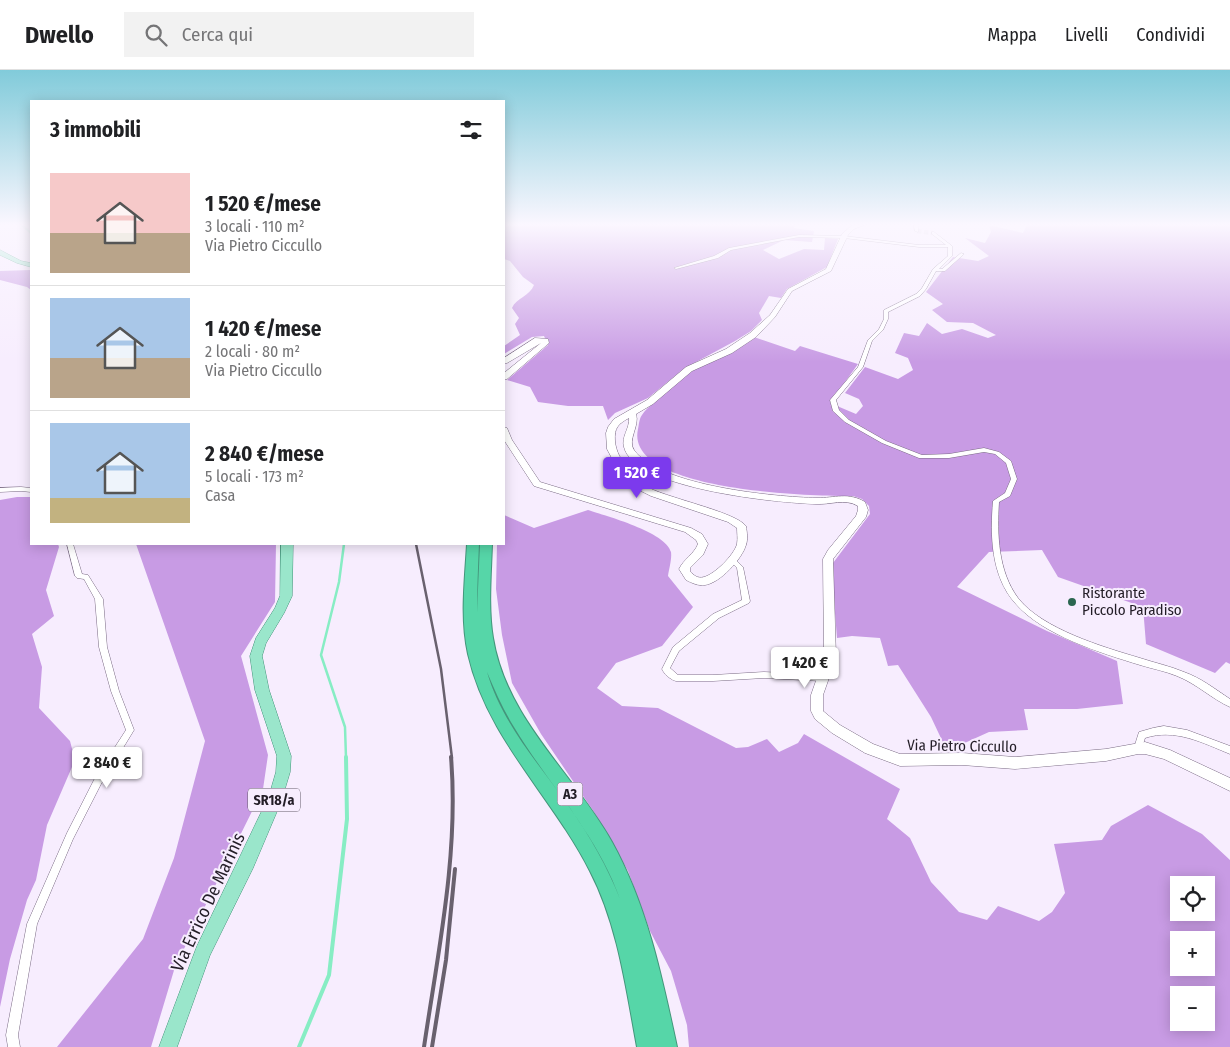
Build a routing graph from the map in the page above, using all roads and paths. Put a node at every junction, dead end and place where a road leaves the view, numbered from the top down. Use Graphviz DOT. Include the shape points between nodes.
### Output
graph roads {
  1 [pos="935,270"];
  2 [pos="827,271"];
  3 [pos="505,360"];
  4 [pos="505,376"];
  5 [pos="632,414"];
  6 [pos="505,432"];
  7 [pos="0,490"];
  8 [pos="30,490"];
  9 [pos="70,545"];
  10 [pos="287,545"];
  11 [pos="473,545"];
  12 [pos="486,545"];
  13 [pos="732,560"];
  14 [pos="822,678"];
  15 [pos="1230,703"];
  16 [pos="1138,748"];
  17 [pos="1230,750"];
  18 [pos="1230,785"];
  19 [pos="14,1047"];
  20 [pos="168,1047"];
  21 [pos="648,1047"];
  22 [pos="667,1047"];
  1 -- 15 [label="street" via="918,294 886,311 881,330 870,340 860,367 834,400 836,411 884,442 921,457 984,450 998,453 1009,462 1014,479 1008,494 996,501 994,519 998,556 1016,600 1032,615 1060,631 1180,674"];
  2 -- 5 [label="street" via="790,290 773,316 753,336 730,351 689,369"];
  3 -- 4 [label="street" via="538,340 545,340 530,357"];
  5 -- 13 [label="street" via="617,421 610,433 611,449 618,462 642,489 737,522 741,526 743,542"];
  5 -- 14 [label="street, Via Pietro Ciccullo" via="634,423 628,439 630,451 642,464 662,475 700,487 818,501 852,499 862,504 864,511 860,518 828,559 831,642 830,658"];
  6 -- 13 [label="street" via="537,484 688,530 699,537 703,544 700,554 684,568 693,579 706,581"];
  7 -- 8 [label="street"];
  9 -- 19 [label="street" via="78,576 86,577 99,599 103,647 130,730 98,781 70,836 32,924 12,1035"];
  10 -- 20 [label="main road, Via Errico De Marinis / SR18/a" via="286,596 260,642 256,656 262,690 284,756 283,772 276,797 203,952"];
  11 -- 21 [label="highway, A3" via="470,619 484,685 506,731 577,832 596,866 620,926"];
  12 -- 22 [label="highway, A3" via="486,640 498,681 520,723 588,819 618,874 641,939"];
  13 -- 14 [label="street" via="740,567 746,601 716,616 676,649 666,669 676,678 764,675"];
  14 -- 16 [label="street, Via Pietro Ciccullo" via="816,700 819,716 869,749 900,760 1015,763 1106,756"];
  16 -- 17 [label="street" via="1142,735 1153,730 1170,730"];
  16 -- 18 [label="street, Via Pietro Ciccullo" via="1166,754"];
}
